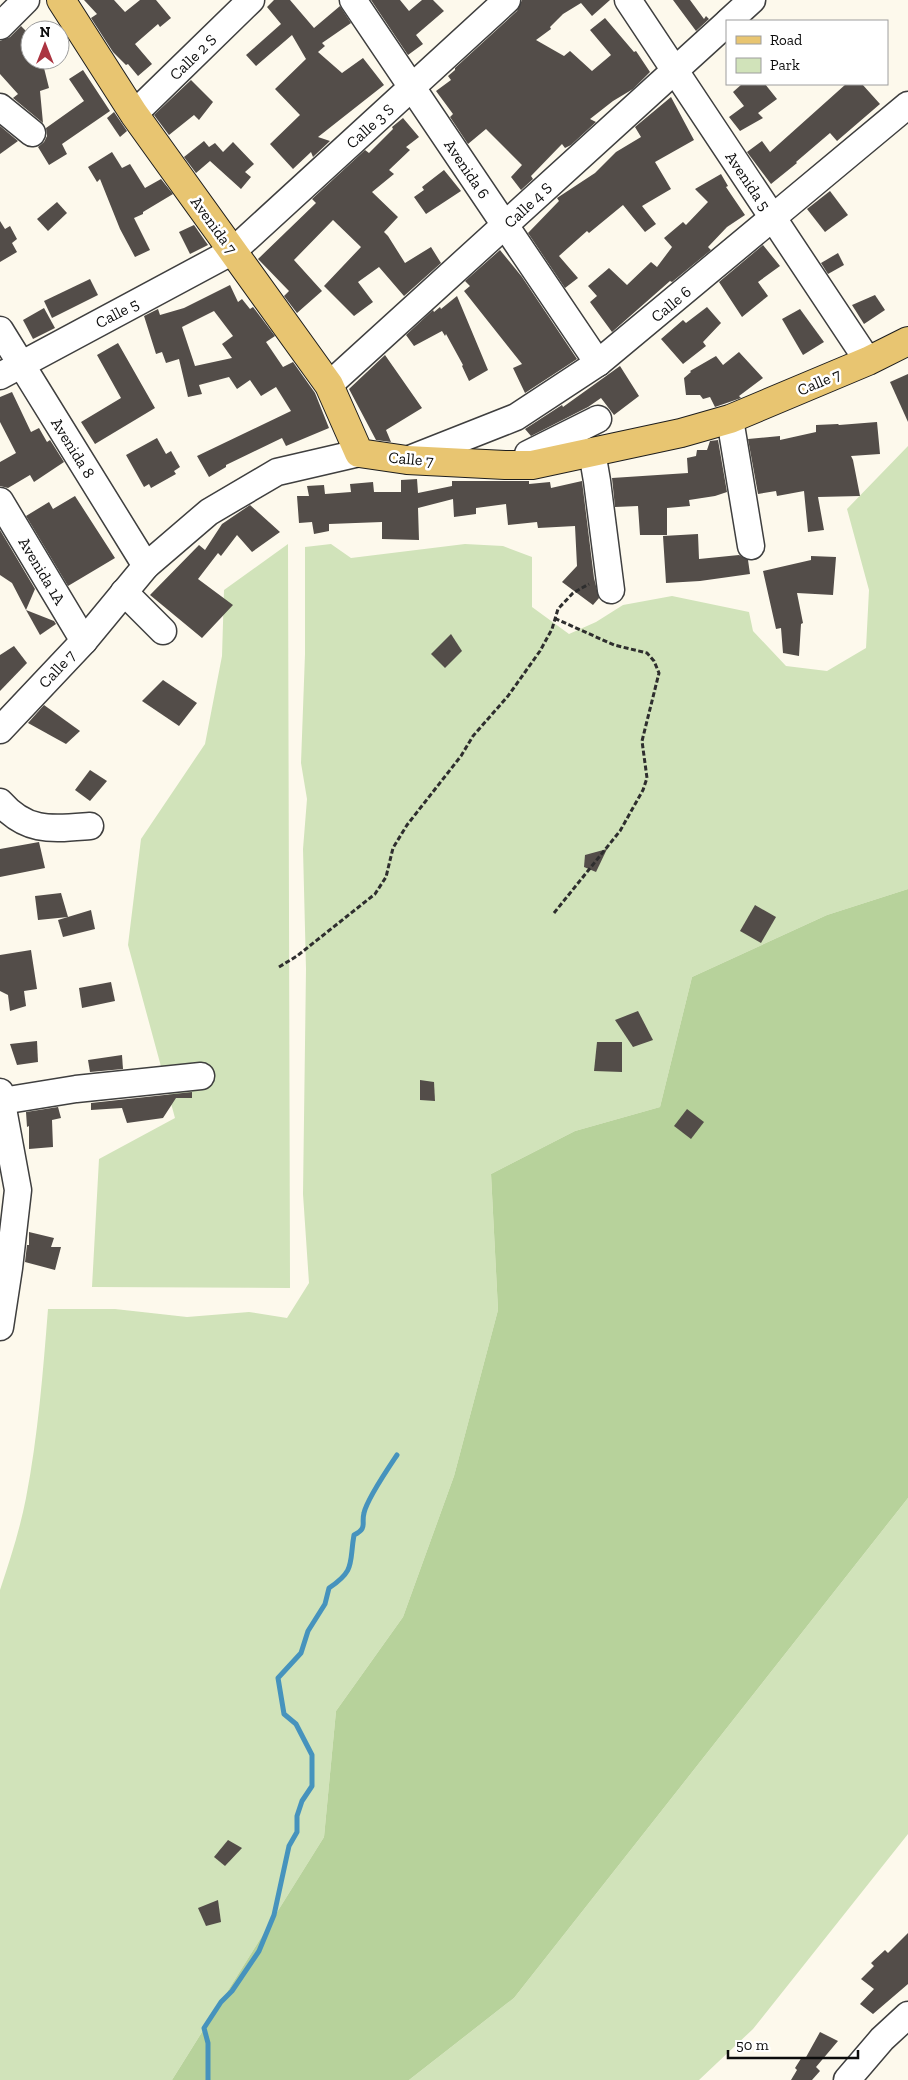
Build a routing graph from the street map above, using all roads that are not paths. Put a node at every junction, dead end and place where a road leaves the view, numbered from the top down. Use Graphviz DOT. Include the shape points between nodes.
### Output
graph roads {
  1 [pos="26,0"];
  2 [pos="61,0"];
  3 [pos="251,0"];
  4 [pos="353,0"];
  5 [pos="506,0"];
  6 [pos="628,0"];
  7 [pos="752,0"];
  8 [pos="730,20"];
  9 [pos="726,24"];
  10 [pos="0,26"];
  11 [pos="674,70"];
  12 [pos="412,88"];
  13 [pos="908,105"];
  14 [pos="0,107"];
  15 [pos="134,114"];
  16 [pos="32,133"];
  17 [pos="773,218"];
  18 [pos="505,226"];
  19 [pos="233,251"];
  20 [pos="0,330"];
  21 [pos="908,341"];
  22 [pos="868,361"];
  23 [pos="598,364"];
  24 [pos="11,370"];
  25 [pos="328,385"];
  26 [pos="516,418"];
  27 [pos="730,419"];
  28 [pos="598,420"];
  29 [pos="592,452"];
  30 [pos="359,453"];
  31 [pos="406,460"];
  32 [pos="530,460"];
  33 [pos="0,501"];
  34 [pos="751,546"];
  35 [pos="146,566"];
  36 [pos="610,581"];
  37 [pos="124,592"];
  38 [pos="163,631"];
  39 [pos="84,641"];
  40 [pos="0,730"];
  41 [pos="0,802"];
  42 [pos="90,826"];
  43 [pos="201,1076"];
  44 [pos="1,1096"];
  45 [pos="5,1146"];
  46 [pos="0,1327"];
  47 [pos="908,2015"];
  48 [pos="847,2080"];
  1 -- 10 [label="street"];
  2 -- 15 [label="main road, Avenida 7"];
  3 -- 15 [label="street, Calle 2 S"];
  4 -- 12 [label="street, Avenida 6"];
  5 -- 12 [label="street, Calle 3 S"];
  6 -- 11 [label="street, Avenida 5"];
  7 -- 8 [label="street, Calle 4 S"];
  9 -- 11 [label="street, Calle 4 S"];
  11 -- 17 [label="street, Avenida 5"];
  11 -- 18 [label="street, Calle 4 S"];
  12 -- 18 [label="street, Avenida 6"];
  12 -- 19 [label="street, Calle 3 S"];
  13 -- 17 [label="street, Calle 6"];
  14 -- 16 [label="street"];
  15 -- 19 [label="main road, Avenida 7"];
  17 -- 22 [label="street, Avenida 5"];
  17 -- 23 [label="street, Calle 6"];
  18 -- 23 [label="street, Avenida 6"];
  18 -- 25 [label="street, Calle 4 S"];
  19 -- 24 [label="street, Calle 5"];
  19 -- 25 [label="main road, Avenida 7"];
  20 -- 24 [label="street, Avenida 8"];
  21 -- 22 [label="main road, Calle 7"];
  22 -- 27 [label="main road, Calle 7"];
  23 -- 26 [label="street, Calle 6"];
  24 -- 35 [label="street, Avenida 8"];
  25 -- 30 [label="main road, Avenida 7"];
  26 -- 31 [label="street, Calle 6"];
  26 -- 32 [label="street"];
  27 -- 29 [label="main road, Calle 7"];
  27 -- 34 [label="street"];
  28 -- 32 [label="street"];
  29 -- 32 [label="main road, Calle 7"];
  29 -- 36 [label="street"];
  30 -- 31 [label="main road, Calle 7"];
  30 -- 35 [label="street, Calle 7" via="277,472 209,512"];
  31 -- 32 [label="main road, Calle 7" via="505,465"];
  33 -- 39 [label="street, Avenida 1A"];
  35 -- 37 [label="street, Calle 7"];
  37 -- 38 [label="street"];
  37 -- 39 [label="street, Calle 7"];
  39 -- 40 [label="street, Calle 7"];
  41 -- 42 [label="street" via="25,823 53,829"];
  43 -- 44 [label="street"];
  44 -- 45 [label="street"];
  45 -- 46 [label="street" via="18,1190"];
  47 -- 48 [label="street" via="882,2039"];
}
